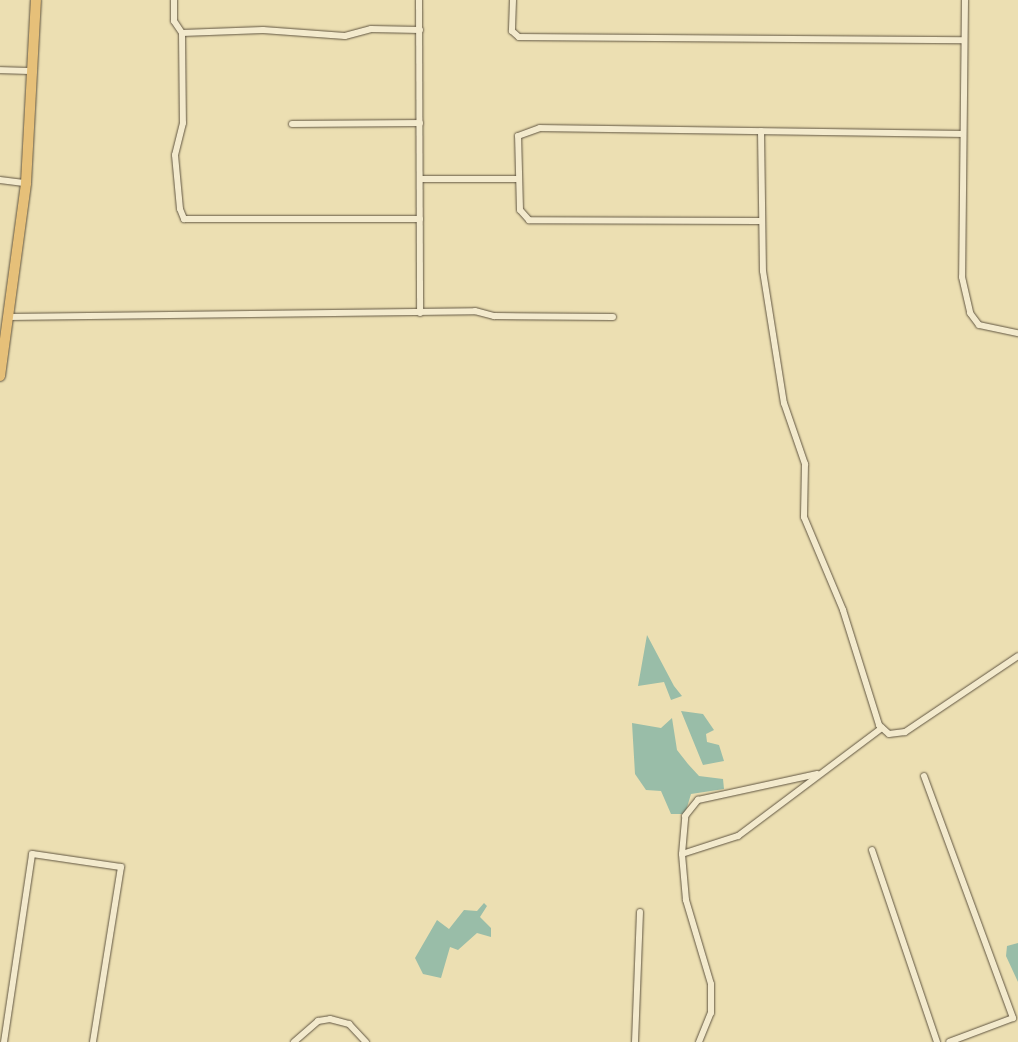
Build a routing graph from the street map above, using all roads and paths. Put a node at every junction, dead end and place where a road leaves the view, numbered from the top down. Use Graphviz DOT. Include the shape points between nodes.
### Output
graph roads {
  1 [pos="36,0"];
  2 [pos="174,0"];
  3 [pos="419,0"];
  4 [pos="512,0"];
  5 [pos="964,0"];
  6 [pos="420,30"];
  7 [pos="182,33"];
  8 [pos="964,40"];
  9 [pos="0,70"];
  10 [pos="34,71"];
  11 [pos="420,123"];
  12 [pos="292,124"];
  13 [pos="761,131"];
  14 [pos="963,134"];
  15 [pos="420,179"];
  16 [pos="518,179"];
  17 [pos="0,180"];
  18 [pos="26,183"];
  19 [pos="420,219"];
  20 [pos="760,221"];
  21 [pos="420,313"];
  22 [pos="8,317"];
  23 [pos="613,317"];
  24 [pos="1018,333"];
  25 [pos="0,376"];
  26 [pos="1018,656"];
  27 [pos="882,728"];
  28 [pos="820,773"];
  29 [pos="924,776"];
  30 [pos="872,850"];
  31 [pos="682,854"];
  32 [pos="640,912"];
  33 [pos="4,1042"];
  34 [pos="93,1042"];
  35 [pos="294,1042"];
  36 [pos="366,1042"];
  37 [pos="635,1042"];
  38 [pos="699,1042"];
  39 [pos="936,1042"];
  40 [pos="949,1042"];
  1 -- 10 [label="main road"];
  2 -- 7 [label="street" via="174,22"];
  3 -- 6 [label="street"];
  4 -- 8 [label="street" via="512,31 519,37"];
  5 -- 8 [label="street"];
  6 -- 7 [label="street" via="371,29 345,36 263,30"];
  6 -- 11 [label="street"];
  7 -- 19 [label="street" via="183,123 175,156 184,219"];
  8 -- 14 [label="street"];
  9 -- 10 [label="street"];
  10 -- 18 [label="main road"];
  11 -- 12 [label="street"];
  11 -- 15 [label="street"];
  13 -- 14 [label="street"];
  13 -- 16 [label="street" via="528,129 516,140"];
  13 -- 20 [label="street"];
  14 -- 24 [label="street" via="962,276 970,313 987,330"];
  15 -- 16 [label="street"];
  15 -- 19 [label="street"];
  16 -- 20 [label="street" via="520,210 529,220"];
  17 -- 18 [label="street"];
  18 -- 22 [label="main road"];
  19 -- 21 [label="street"];
  20 -- 27 [label="street" via="778,368 805,464 804,517 843,610"];
  21 -- 22 [label="street"];
  21 -- 23 [label="street"];
  22 -- 25 [label="main road"];
  26 -- 27 [label="street" via="905,732 895,735"];
  27 -- 28 [label="street"];
  28 -- 31 [label="street" via="738,836"];
  28 -- 31 [label="street" via="698,800 685,816"];
  29 -- 40 [label="street" via="1013,1018"];
  30 -- 39 [label="street"];
  31 -- 38 [label="street" via="686,900 711,984 711,1012"];
  32 -- 37 [label="street"];
  33 -- 34 [label="street" via="32,854 121,867"];
  35 -- 36 [label="street" via="318,1022 330,1019 349,1024"];
}
